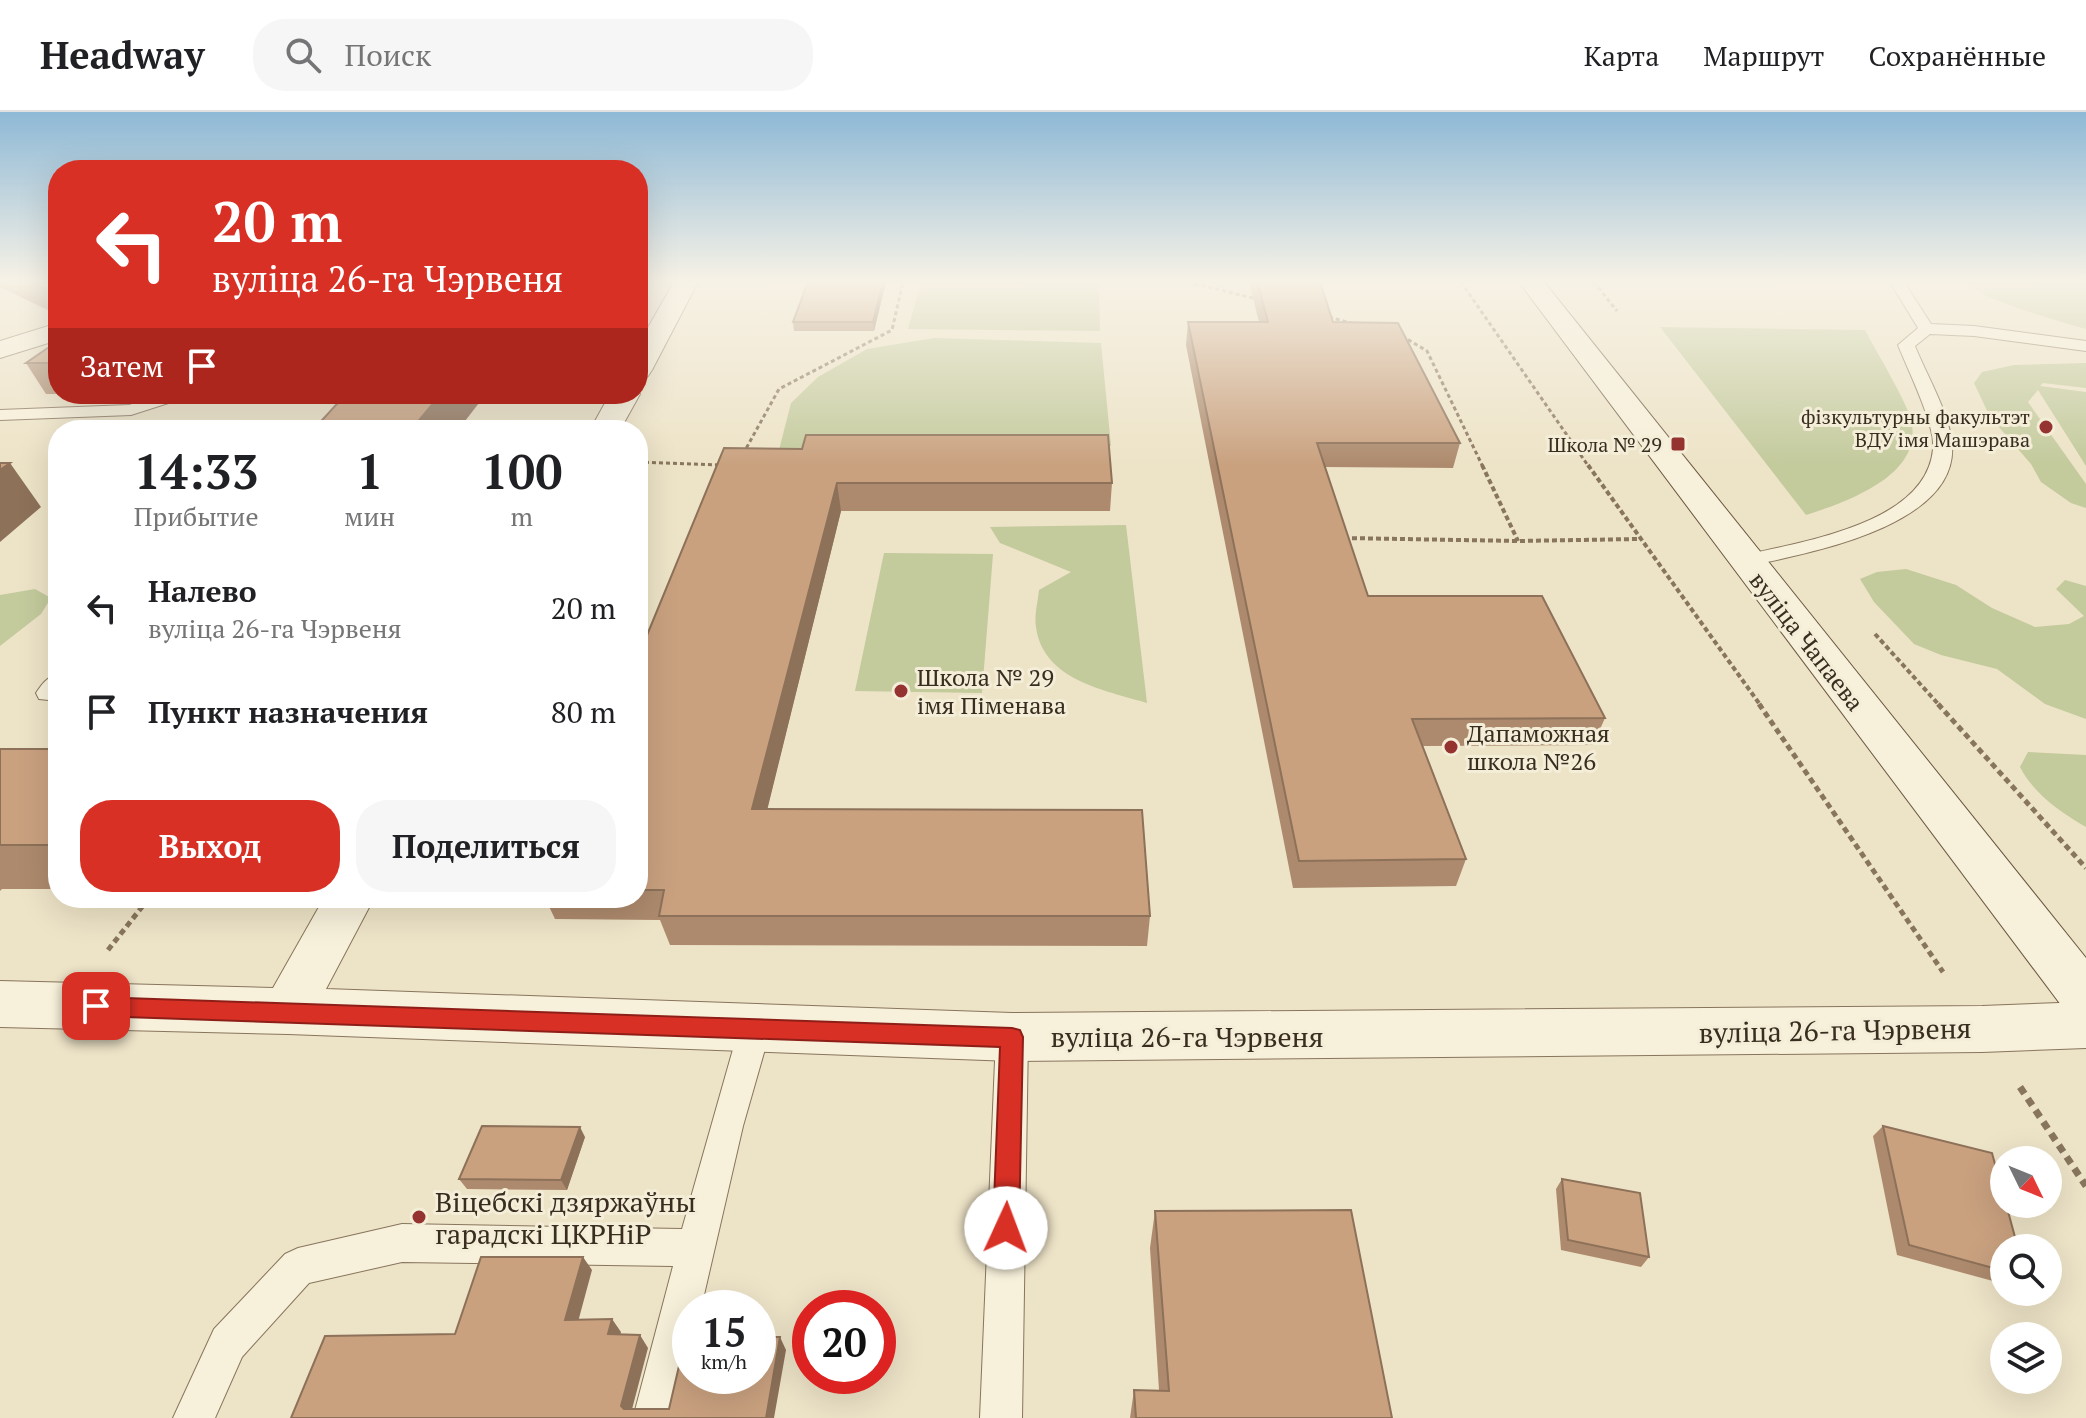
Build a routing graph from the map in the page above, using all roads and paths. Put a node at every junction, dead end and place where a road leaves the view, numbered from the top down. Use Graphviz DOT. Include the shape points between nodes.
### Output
graph roads {
  1 [pos="22,343"];
  2 [pos="867,343"];
  3 [pos="1414,343"];
  4 [pos="1503,343"];
  5 [pos="1578,343"];
  6 [pos="1909,343"];
  7 [pos="2063,343"];
  8 [pos="2086,346"];
  9 [pos="0,350"];
  10 [pos="149,404"];
  11 [pos="0,415"];
  12 [pos="648,462"];
  13 [pos="722,465"];
  14 [pos="737,466"];
  15 [pos="1336,537"];
  16 [pos="1639,539"];
  17 [pos="1518,541"];
  18 [pos="1744,561"];
  19 [pos="141,908"];
  20 [pos="344,908"];
  21 [pos="100,960"];
  22 [pos="2086,997"];
  23 [pos="0,1004"];
  24 [pos="288,1011"];
  25 [pos="2086,1025"];
  26 [pos="755,1028"];
  27 [pos="1982,1029"];
  28 [pos="1012,1037"];
  29 [pos="2086,1186"];
  30 [pos="696,1248"];
  31 [pos="194,1418"];
  32 [pos="654,1418"];
  33 [pos="1001,1418"];
  1 -- 9 [label="street"];
  2 -- 14 [label="path" via="779,389"];
  3 -- 17 [label="path" via="1427,351"];
  4 -- 16 [label="path"];
  5 -- 18 [label="street, вуліца Чапаева"];
  6 -- 18 [label="lane" via="1944,447 1933,484 1894,518"];
  7 -- 8 [label="lane"];
  10 -- 11 [label="lane" via="131,410"];
  12 -- 13 [label="path"];
  15 -- 17 [label="path"];
  16 -- 17 [label="path"];
  16 -- 27 [label="path" via="1701,619"];
  18 -- 22 [label="street, вуліца Чапаева"];
  19 -- 21 [label="path"];
  20 -- 24 [label="street"];
  23 -- 24 [label="street, вуліца 26-га Чэрвеня"];
  24 -- 26 [label="street, вуліца 26-га Чэрвеня"];
  25 -- 27 [label="street, вуліца 26-га Чэрвеня"];
  26 -- 28 [label="street, вуліца 26-га Чэрвеня"];
  26 -- 30 [label="lane"];
  27 -- 28 [label="street, вуліца 26-га Чэрвеня"];
  27 -- 29 [label="path"];
  28 -- 33 [label="lane"];
  30 -- 31 [label="lane" via="402,1243 298,1267 228,1343"];
  30 -- 32 [label="lane"];
}
